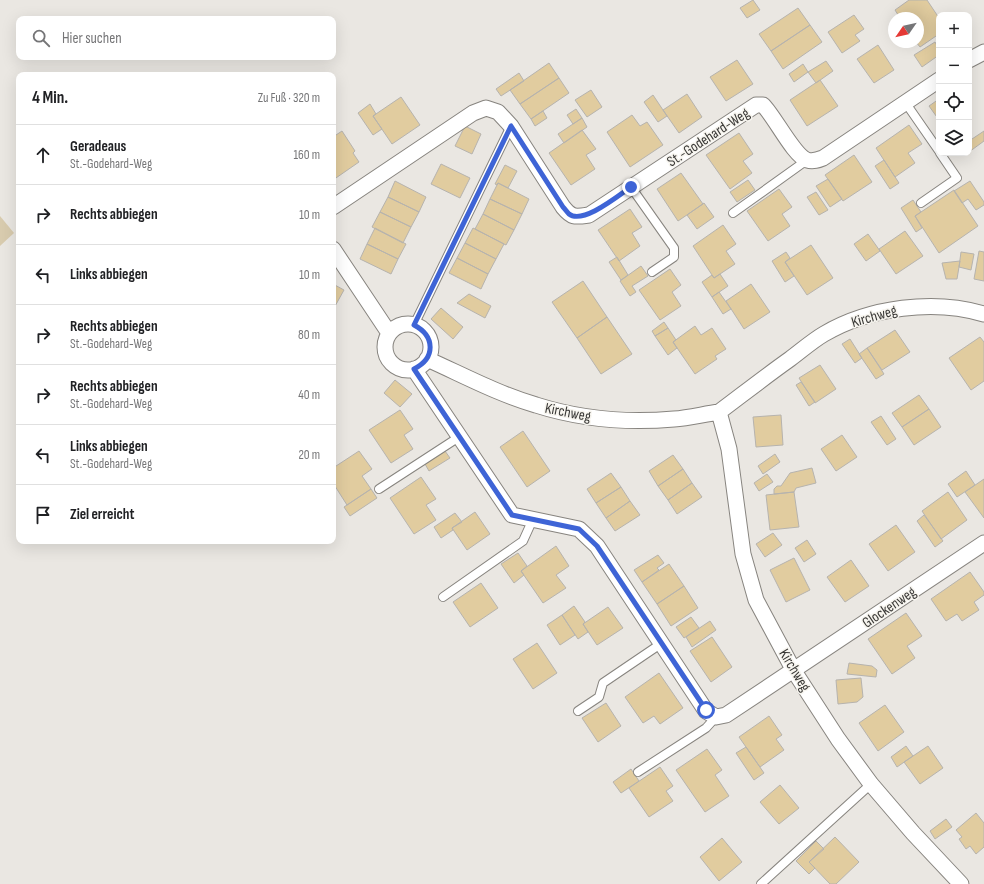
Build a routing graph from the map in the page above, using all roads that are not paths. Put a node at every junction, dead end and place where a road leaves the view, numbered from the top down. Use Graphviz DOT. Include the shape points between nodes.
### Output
graph roads {
  1 [pos="984,52"];
  2 [pos="972,58"];
  3 [pos="936,82"];
  4 [pos="905,102"];
  5 [pos="511,126"];
  6 [pos="936,146"];
  7 [pos="943,156"];
  8 [pos="807,160"];
  9 [pos="631,187"];
  10 [pos="921,203"];
  11 [pos="336,205"];
  12 [pos="733,213"];
  13 [pos="336,254"];
  14 [pos="652,272"];
  15 [pos="984,314"];
  16 [pos="414,325"];
  17 [pos="389,333"];
  18 [pos="427,359"];
  19 [pos="414,369"];
  20 [pos="719,412"];
  21 [pos="459,437"];
  22 [pos="379,489"];
  23 [pos="533,519"];
  24 [pos="984,544"];
  25 [pos="443,597"];
  26 [pos="662,643"];
  27 [pos="794,670"];
  28 [pos="578,711"];
  29 [pos="716,717"];
  30 [pos="638,772"];
  31 [pos="871,784"];
  32 [pos="761,884"];
  33 [pos="961,884"];
  1 -- 2 [label="street"];
  3 -- 4 [label="street"];
  4 -- 6 [label="lane"];
  4 -- 8 [label="street" via="823,158"];
  5 -- 9 [label="street, St.-Godehard-Weg" via="570,215 578,217 589,214"];
  5 -- 11 [label="street, St.-Godehard-Weg" via="498,112 486,108 473,113"];
  5 -- 16 [label="lane"];
  7 -- 10 [label="lane" via="957,178"];
  8 -- 9 [label="street, St.-Godehard-Weg" via="795,150 764,105 756,106"];
  8 -- 12 [label="lane"];
  9 -- 14 [label="lane" via="674,248 674,257"];
  13 -- 17 [label="street"];
  15 -- 20 [label="street, Kirchweg" via="935,306 900,308 859,318 824,334"];
  16 -- 17 [label="street" via="396,326"];
  16 -- 18 [label="street" via="427,335 430,351"];
  17 -- 19 [label="street" via="385,346 390,361 396,367"];
  18 -- 19 [label="street"];
  18 -- 20 [label="street, Kirchweg" via="499,392 579,416 624,420 674,419"];
  19 -- 21 [label="street"];
  20 -- 27 [label="street, Kirchweg" via="729,449 743,554 756,600"];
  21 -- 22 [label="lane"];
  21 -- 23 [label="street" via="512,515"];
  23 -- 25 [label="lane" via="523,541"];
  23 -- 26 [label="street" via="579,529 597,546"];
  24 -- 27 [label="street, Glockenweg"];
  26 -- 28 [label="lane" via="603,683 599,697"];
  26 -- 29 [label="street" via="706,710"];
  27 -- 29 [label="street" via="726,715"];
  27 -- 31 [label="street, Kirchweg" via="838,740"];
  29 -- 30 [label="lane" via="706,728"];
  31 -- 32 [label="lane"];
  31 -- 33 [label="street, Kirchweg"];
}
